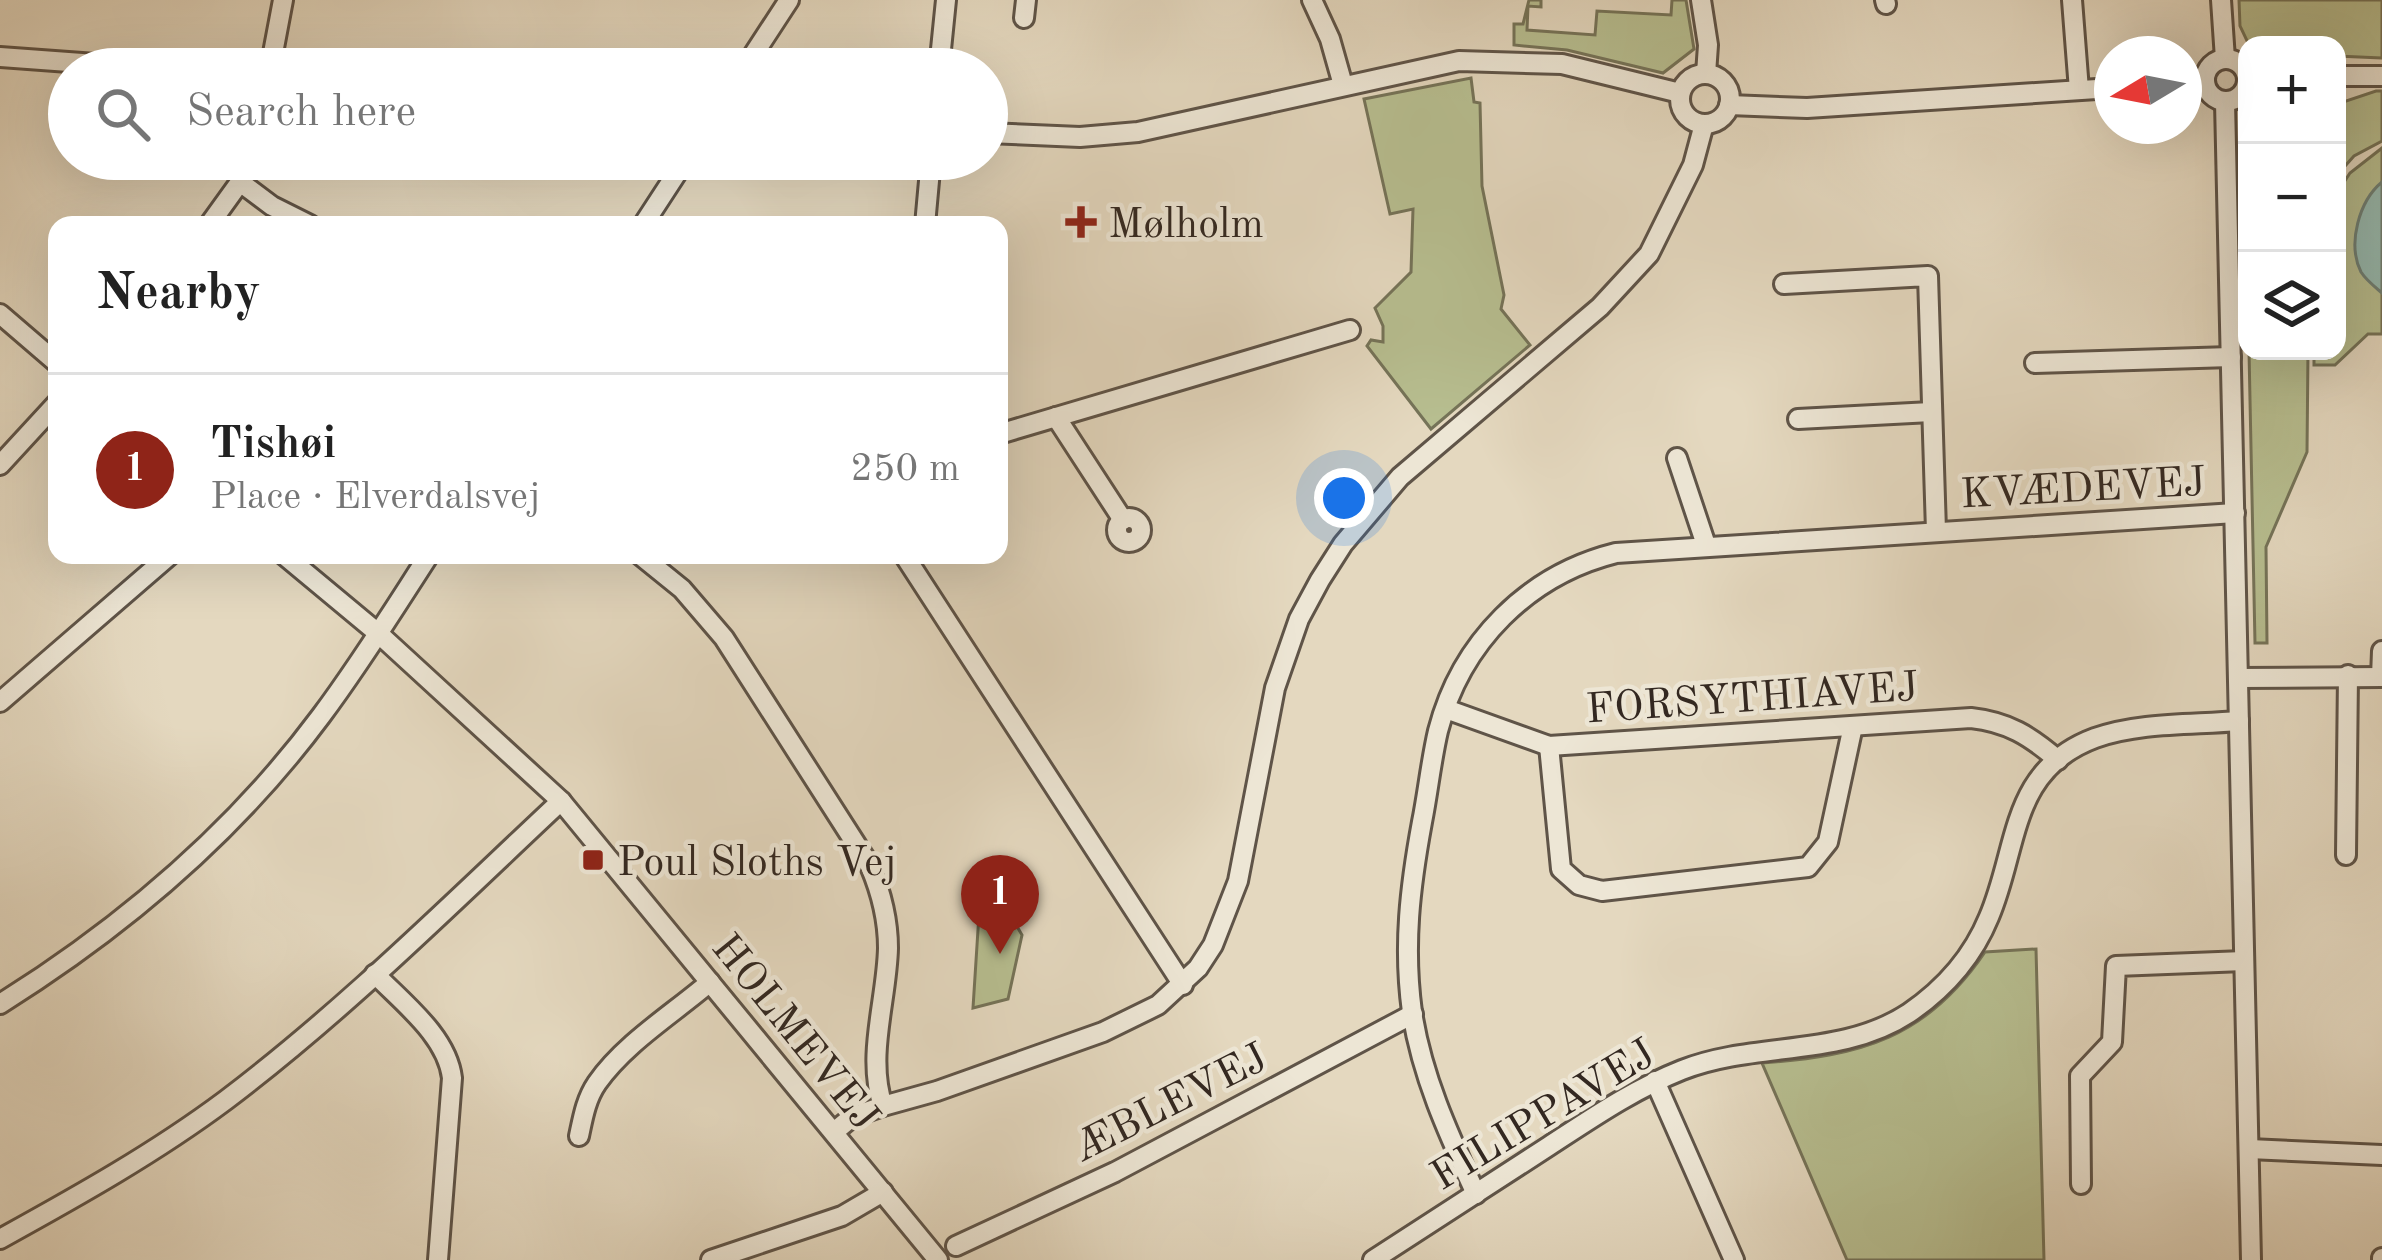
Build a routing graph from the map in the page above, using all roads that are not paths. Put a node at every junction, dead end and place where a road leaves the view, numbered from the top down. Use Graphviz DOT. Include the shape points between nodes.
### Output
graph roads {
  1 [pos="283,0"];
  2 [pos="789,0"];
  3 [pos="946,0"];
  4 [pos="1312,0"];
  5 [pos="1701,0"];
  6 [pos="2072,0"];
  7 [pos="2221,0"];
  8 [pos="274,48"];
  9 [pos="758,48"];
  10 [pos="941,48"];
  11 [pos="0,57"];
  12 [pos="2225,59"];
  13 [pos="48,61"];
  14 [pos="1706,74"];
  15 [pos="2346,76"];
  16 [pos="2382,76"];
  17 [pos="2202,81"];
  18 [pos="2205,81"];
  19 [pos="1342,85"];
  20 [pos="2094,89"];
  21 [pos="2079,90"];
  22 [pos="1680,92"];
  23 [pos="2225,102"];
  24 [pos="1729,105"];
  25 [pos="1704,124"];
  26 [pos="1008,134"];
  27 [pos="672,180"];
  28 [pos="929,180"];
  29 [pos="240,182"];
  30 [pos="215,216"];
  31 [pos="292,216"];
  32 [pos="649,216"];
  33 [pos="926,216"];
  34 [pos="1784,284"];
  35 [pos="0,314"];
  36 [pos="1350,330"];
  37 [pos="48,355"];
  38 [pos="2231,357"];
  39 [pos="2035,363"];
  40 [pos="1931,412"];
  41 [pos="48,413"];
  42 [pos="1056,417"];
  43 [pos="1798,419"];
  44 [pos="1008,431"];
  45 [pos="1677,458"];
  46 [pos="0,465"];
  47 [pos="2235,513"];
  48 [pos="1123,520"];
  49 [pos="1936,531"];
  50 [pos="1706,545"];
  51 [pos="160,564"];
  52 [pos="295,564"];
  53 [pos="423,564"];
  54 [pos="651,564"];
  55 [pos="910,564"];
  56 [pos="379,634"];
  57 [pos="2382,651"];
  58 [pos="2348,675"];
  59 [pos="2382,677"];
  60 [pos="2238,678"];
  61 [pos="0,702"];
  62 [pos="1446,709"];
  63 [pos="2239,721"];
  64 [pos="1853,726"];
  65 [pos="1549,746"];
  66 [pos="2058,760"];
  67 [pos="561,801"];
  68 [pos="2346,855"];
  69 [pos="2244,961"];
  70 [pos="375,974"];
  71 [pos="710,982"];
  72 [pos="1183,986"];
  73 [pos="0,1004"];
  74 [pos="1412,1015"];
  75 [pos="1655,1081"];
  76 [pos="883,1106"];
  77 [pos="834,1132"];
  78 [pos="579,1136"];
  79 [pos="2249,1149"];
  80 [pos="2382,1155"];
  81 [pos="2081,1184"];
  82 [pos="883,1192"];
  83 [pos="1476,1193"];
  84 [pos="0,1239"];
  85 [pos="956,1246"];
  86 [pos="438,1260"];
  87 [pos="711,1260"];
  88 [pos="938,1260"];
  89 [pos="1373,1260"];
  90 [pos="1734,1260"];
  91 [pos="2251,1260"];
  1 -- 8 [label="street"];
  2 -- 9 [label="street"];
  3 -- 10 [label="street"];
  4 -- 19 [label="street"];
  5 -- 14 [label="street"];
  6 -- 21 [label="street"];
  7 -- 12 [label="street"];
  11 -- 13 [label="street"];
  12 -- 18 [label="street"];
  12 -- 23 [label="street" via="2247,78 2241,95"];
  14 -- 22 [label="street"];
  14 -- 24 [label="street" via="1727,88"];
  15 -- 16 [label="street"];
  17 -- 18 [label="street"];
  18 -- 23 [label="street"];
  19 -- 22 [label="street" via="1507,59"];
  19 -- 26 [label="street" via="1120,134"];
  20 -- 21 [label="street"];
  21 -- 24 [label="street" via="1807,108"];
  22 -- 25 [label="street" via="1682,110"];
  23 -- 38 [label="street"];
  24 -- 25 [label="street"];
  25 -- 72 [label="street" via="1649,254 1600,307 1400,477 1320,580 1275,688 1238,881 1213,945"];
  27 -- 32 [label="street"];
  28 -- 33 [label="street"];
  29 -- 30 [label="street"];
  29 -- 31 [label="street"];
  34 -- 40 [label="street, KVÆDEVEJ" via="1928,276"];
  35 -- 37 [label="street"];
  36 -- 42 [label="street"];
  38 -- 39 [label="street"];
  38 -- 47 [label="street"];
  40 -- 43 [label="street, KVÆDEVEJ"];
  40 -- 49 [label="street, KVÆDEVEJ"];
  41 -- 46 [label="street"];
  42 -- 44 [label="street"];
  42 -- 48 [label="street"];
  45 -- 50 [label="street"];
  47 -- 49 [label="street, KVÆDEVEJ"];
  47 -- 60 [label="street"];
  49 -- 50 [label="street, KVÆDEVEJ"];
  50 -- 62 [label="street, KVÆDEVEJ" via="1616,553 1560,571 1494,625"];
  51 -- 61 [label="street"];
  52 -- 56 [label="street, HOLMEVEJ"];
  53 -- 56 [label="street"];
  54 -- 76 [label="street" via="724,638 870,866 888,947 877,1063"];
  55 -- 72 [label="street"];
  56 -- 67 [label="street, HOLMEVEJ"];
  56 -- 73 [label="street" via="321,717 212,840 97,940"];
  57 -- 59 [label="street"];
  58 -- 59 [label="street"];
  58 -- 60 [label="street"];
  58 -- 68 [label="street"];
  60 -- 63 [label="street"];
  62 -- 65 [label="street, FORSYTHIAVEJ"];
  62 -- 74 [label="street, KVÆDEVEJ" via="1407,917"];
  63 -- 66 [label="street, FILIPPAVEJ" via="2124,730"];
  63 -- 69 [label="street"];
  64 -- 65 [label="street, FORSYTHIAVEJ"];
  64 -- 65 [label="street" via="1828,842 1808,867 1615,891 1579,885 1562,869"];
  64 -- 66 [label="street, FORSYTHIAVEJ" via="1992,720 2022,731"];
  66 -- 75 [label="street, FILIPPAVEJ" via="2024,803 1990,916 1932,994 1875,1032 1721,1057"];
  67 -- 70 [label="street"];
  67 -- 71 [label="street, HOLMEVEJ"];
  69 -- 79 [label="street"];
  69 -- 81 [label="street" via="2116,966 2112,1042 2080,1076"];
  70 -- 84 [label="street" via="224,1101"];
  70 -- 86 [label="street" via="450,1060"];
  71 -- 77 [label="street, HOLMEVEJ"];
  71 -- 78 [label="street" via="597,1082"];
  72 -- 76 [label="street" via="1103,1033"];
  74 -- 83 [label="street, KVÆDEVEJ" via="1431,1090"];
  74 -- 85 [label="street, ÆBLEVEJ"];
  75 -- 83 [label="street, FILIPPAVEJ"];
  75 -- 90 [label="street"];
  76 -- 77 [label="street"];
  77 -- 82 [label="street, HOLMEVEJ"];
  79 -- 80 [label="street"];
  79 -- 91 [label="street"];
  82 -- 87 [label="street" via="842,1216"];
  82 -- 88 [label="street, HOLMEVEJ"];
  83 -- 89 [label="street, FILIPPAVEJ"];
}
